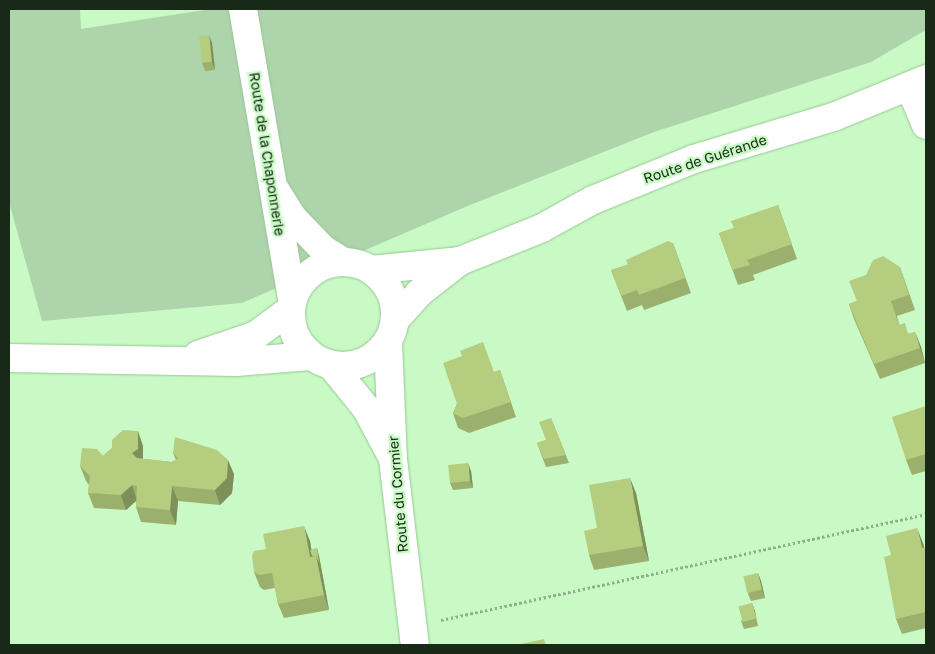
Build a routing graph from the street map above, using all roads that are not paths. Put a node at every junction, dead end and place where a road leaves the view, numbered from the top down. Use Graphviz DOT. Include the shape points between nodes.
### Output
graph roads {
  1 [pos="243,9"];
  2 [pos="918,83"];
  3 [pos="926,125"];
  4 [pos="270,181"];
  5 [pos="460,261"];
  6 [pos="344,262"];
  7 [pos="371,270"];
  8 [pos="291,305"];
  9 [pos="391,331"];
  10 [pos="9,358"];
  11 [pos="321,360"];
  12 [pos="177,362"];
  13 [pos="392,459"];
  14 [pos="413,636"];
  1 -- 4 [label="street, Route de la Chaponnerie"];
  2 -- 3 [label="street"];
  2 -- 5 [label="street, Route de Guérande" via="836,116 651,176 593,200 503,246"];
  4 -- 6 [label="street" via="293,218 323,250"];
  4 -- 8 [label="street, Route de la Chaponnerie"];
  5 -- 7 [label="street, Route de Guérande"];
  5 -- 9 [label="street, Route de Guérande" via="419,293"];
  6 -- 7 [label="street"];
  6 -- 8 [label="street" via="327,264 312,272 300,284"];
  7 -- 9 [label="street" via="388,286 396,309"];
  8 -- 11 [label="street" via="292,327 299,342"];
  8 -- 12 [label="street" via="256,335"];
  9 -- 11 [label="street" via="377,354 363,362 347,367"];
  9 -- 13 [label="street, Route du Cormier"];
  10 -- 12 [label="street"];
  11 -- 12 [label="street"];
  11 -- 13 [label="street" via="366,408"];
  13 -- 14 [label="street, Route du Cormier"];
}
